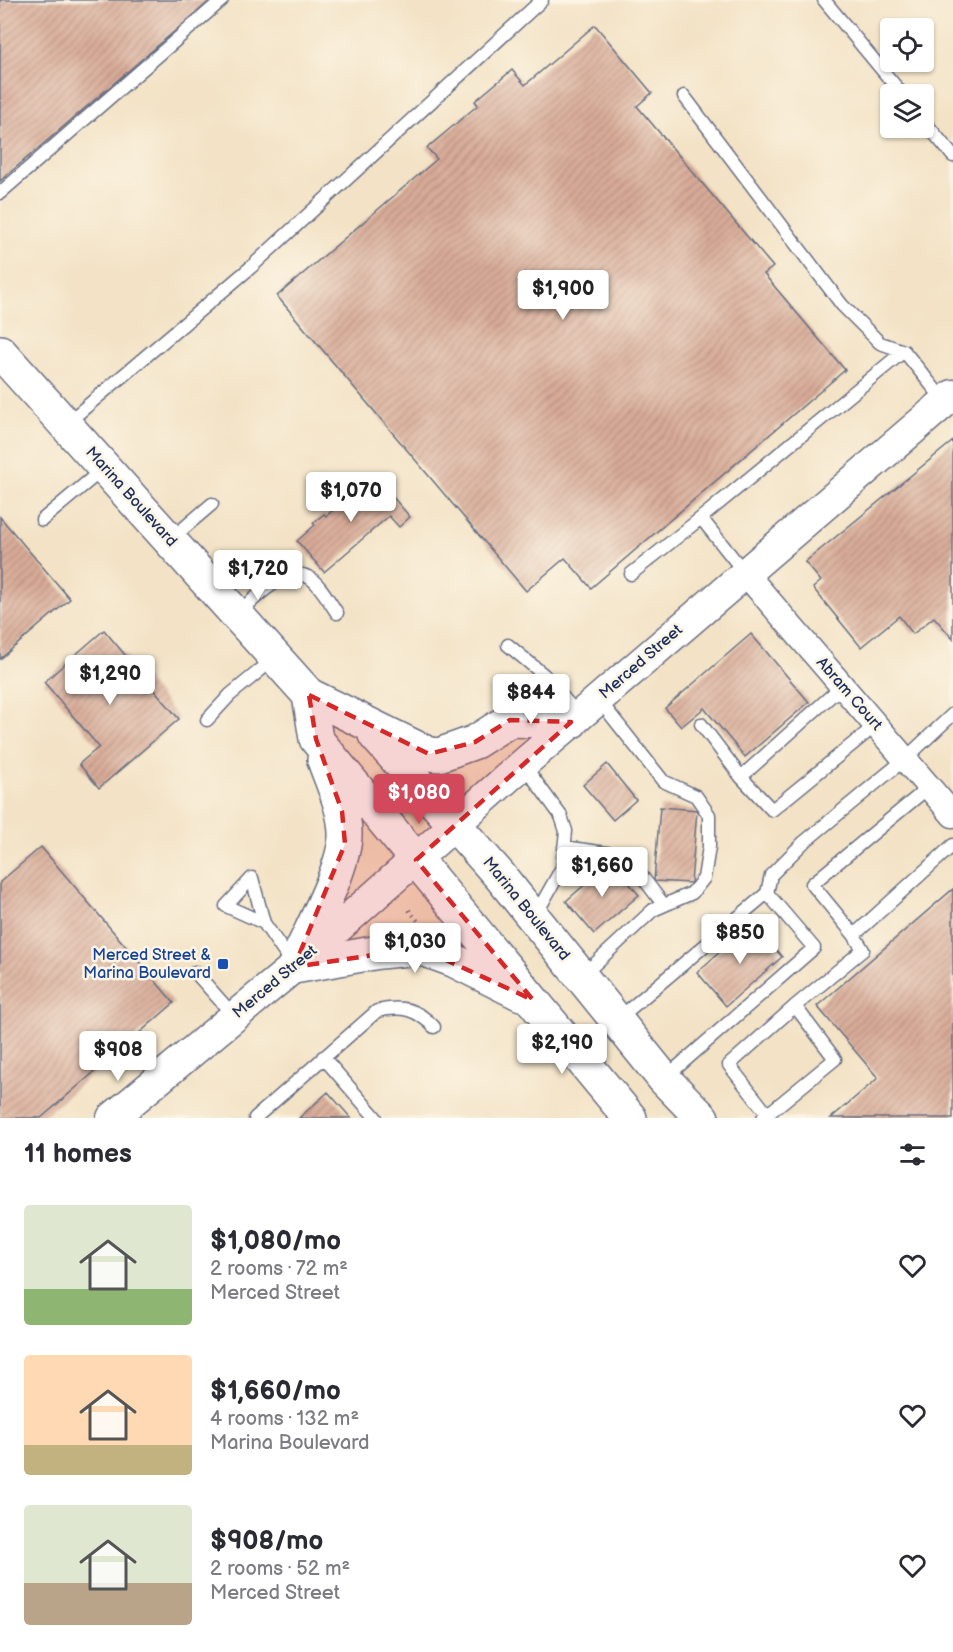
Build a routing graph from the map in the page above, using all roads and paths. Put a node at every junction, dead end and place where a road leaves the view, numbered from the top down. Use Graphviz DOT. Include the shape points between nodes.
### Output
graph roads {
  1 [pos="222,0"];
  2 [pos="542,0"];
  3 [pos="824,0"];
  4 [pos="894,84"];
  5 [pos="684,96"];
  6 [pos="934,133"];
  7 [pos="953,156"];
  8 [pos="0,193"];
  9 [pos="904,351"];
  10 [pos="0,352"];
  11 [pos="949,398"];
  12 [pos="66,424"];
  13 [pos="105,467"];
  14 [pos="212,504"];
  15 [pos="702,518"];
  16 [pos="42,520"];
  17 [pos="170,540"];
  18 [pos="631,573"];
  19 [pos="745,573"];
  20 [pos="337,613"];
  21 [pos="236,615"];
  22 [pos="508,645"];
  23 [pos="276,657"];
  24 [pos="842,686"];
  25 [pos="309,695"];
  26 [pos="583,712"];
  27 [pos="953,714"];
  28 [pos="207,720"];
  29 [pos="362,721"];
  30 [pos="701,724"];
  31 [pos="876,725"];
  32 [pos="316,739"];
  33 [pos="905,759"];
  34 [pos="523,764"];
  35 [pos="741,777"];
  36 [pos="929,787"];
  37 [pos="951,808"];
  38 [pos="454,825"];
  39 [pos="953,845"];
  40 [pos="564,848"];
  41 [pos="416,860"];
  42 [pos="767,892"];
  43 [pos="663,904"];
  44 [pos="534,918"];
  45 [pos="264,923"];
  46 [pos="854,935"];
  47 [pos="294,967"];
  48 [pos="195,972"];
  49 [pos="582,977"];
  50 [pos="533,1000"];
  51 [pos="795,1006"];
  52 [pos="234,1017"];
  53 [pos="618,1020"];
  54 [pos="434,1027"];
  55 [pos="323,1057"];
  56 [pos="664,1079"];
  57 [pos="766,1116"];
  58 [pos="628,1117"];
  59 [pos="112,1118"];
  60 [pos="255,1118"];
  61 [pos="376,1118"];
  62 [pos="702,1118"];
  1 -- 8 [label="lane"];
  2 -- 12 [label="lane" via="250,268"];
  3 -- 4 [label="lane"];
  5 -- 9 [label="lane" via="842,304 880,343"];
  6 -- 7 [label="lane"];
  9 -- 11 [label="lane"];
  9 -- 15 [label="lane"];
  10 -- 12 [label="main road, Marina Boulevard"];
  11 -- 19 [label="street, Merced Street"];
  12 -- 13 [label="main road, Marina Boulevard"];
  13 -- 16 [label="lane"];
  13 -- 17 [label="main road, Marina Boulevard"];
  14 -- 17 [label="lane"];
  15 -- 18 [label="lane"];
  15 -- 19 [label="lane"];
  17 -- 21 [label="main road, Marina Boulevard"];
  19 -- 24 [label="street, Abram Court"];
  19 -- 26 [label="street, Merced Street"];
  20 -- 21 [label="lane" via="309,577 300,575 280,578"];
  21 -- 23 [label="main road, Marina Boulevard"];
  22 -- 26 [label="lane"];
  23 -- 25 [label="main road, Marina Boulevard"];
  23 -- 28 [label="lane"];
  24 -- 31 [label="street, Abram Court"];
  24 -- 35 [label="lane"];
  25 -- 29 [label="main road, Marina Boulevard"];
  25 -- 32 [label="main road"];
  26 -- 29 [label="main road" via="510,720 475,742 439,755 429,754"];
  26 -- 34 [label="street, Merced Street"];
  26 -- 43 [label="lane" via="663,781 696,796 709,815 704,878 692,892"];
  27 -- 33 [label="lane"];
  29 -- 38 [label="main road, Marina Boulevard"];
  30 -- 35 [label="lane"];
  31 -- 33 [label="street, Abram Court"];
  31 -- 35 [label="lane" via="772,810"];
  32 -- 41 [label="main road"];
  32 -- 47 [label="main road" via="342,811 345,844"];
  33 -- 36 [label="street, Abram Court"];
  33 -- 42 [label="lane" via="802,843 771,875"];
  34 -- 38 [label="street, Merced Street"];
  34 -- 40 [label="lane" via="561,816 566,831"];
  36 -- 37 [label="street, Abram Court"];
  36 -- 46 [label="lane" via="812,884"];
  38 -- 41 [label="street, Merced Street"];
  38 -- 44 [label="main road, Marina Boulevard"];
  39 -- 46 [label="lane"];
  40 -- 43 [label="lane" via="620,855 634,866"];
  40 -- 44 [label="lane" via="562,868"];
  41 -- 47 [label="street, Merced Street"];
  41 -- 50 [label="main road"];
  42 -- 53 [label="lane"];
  42 -- 56 [label="lane" via="814,948"];
  43 -- 49 [label="lane"];
  44 -- 49 [label="main road, Marina Boulevard"];
  45 -- 47 [label="lane"];
  46 -- 51 [label="lane" via="863,950"];
  47 -- 50 [label="main road" via="420,948"];
  47 -- 52 [label="street, Merced Street"];
  48 -- 52 [label="lane"];
  49 -- 53 [label="main road, Marina Boulevard"];
  50 -- 58 [label="main road"];
  51 -- 57 [label="lane" via="729,1065"];
  51 -- 57 [label="lane" via="835,1059"];
  52 -- 59 [label="street, Merced Street"];
  53 -- 56 [label="main road, Marina Boulevard"];
  54 -- 55 [label="lane" via="423,1015 401,1008 377,1011"];
  55 -- 60 [label="lane"];
  55 -- 61 [label="lane"];
  56 -- 62 [label="main road, Marina Boulevard"];
}
